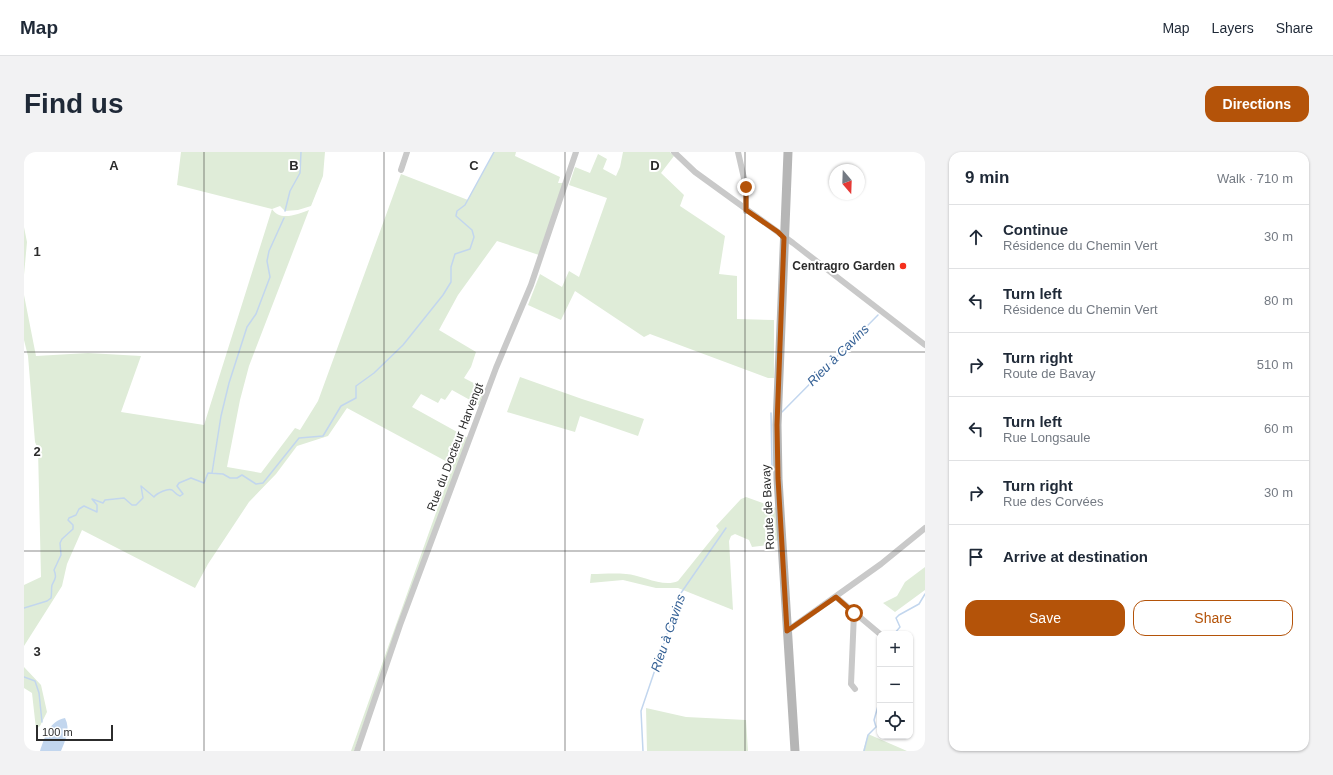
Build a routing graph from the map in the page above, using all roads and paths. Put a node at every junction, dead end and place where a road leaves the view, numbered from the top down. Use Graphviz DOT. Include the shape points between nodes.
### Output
graph roads {
  1 [pos="407,152"];
  2 [pos="576,152"];
  3 [pos="674,152"];
  4 [pos="738,152"];
  5 [pos="788,152"];
  6 [pos="401,170"];
  7 [pos="746,210"];
  8 [pos="784,238"];
  9 [pos="925,345"];
  10 [pos="925,528"];
  11 [pos="836,597"];
  12 [pos="854,613"];
  13 [pos="787,631"];
  14 [pos="877,632"];
  15 [pos="855,689"];
  16 [pos="356,751"];
  17 [pos="794,751"];
  1 -- 6 [label="street"];
  2 -- 16 [label="street, Rue du Docteur Harvengt" via="531,285 496,368"];
  3 -- 7 [label="street" via="688,167"];
  4 -- 7 [label="street" via="746,187"];
  5 -- 8 [label="main road, Route de Bavay"];
  7 -- 8 [label="street"];
  8 -- 9 [label="street"];
  8 -- 13 [label="main road, Route de Bavay" via="777,425"];
  10 -- 11 [label="street"];
  11 -- 12 [label="street"];
  11 -- 13 [label="street"];
  12 -- 14 [label="street"];
  12 -- 15 [label="street" via="851,684"];
  13 -- 17 [label="main road, Route de Bavay"];
}
